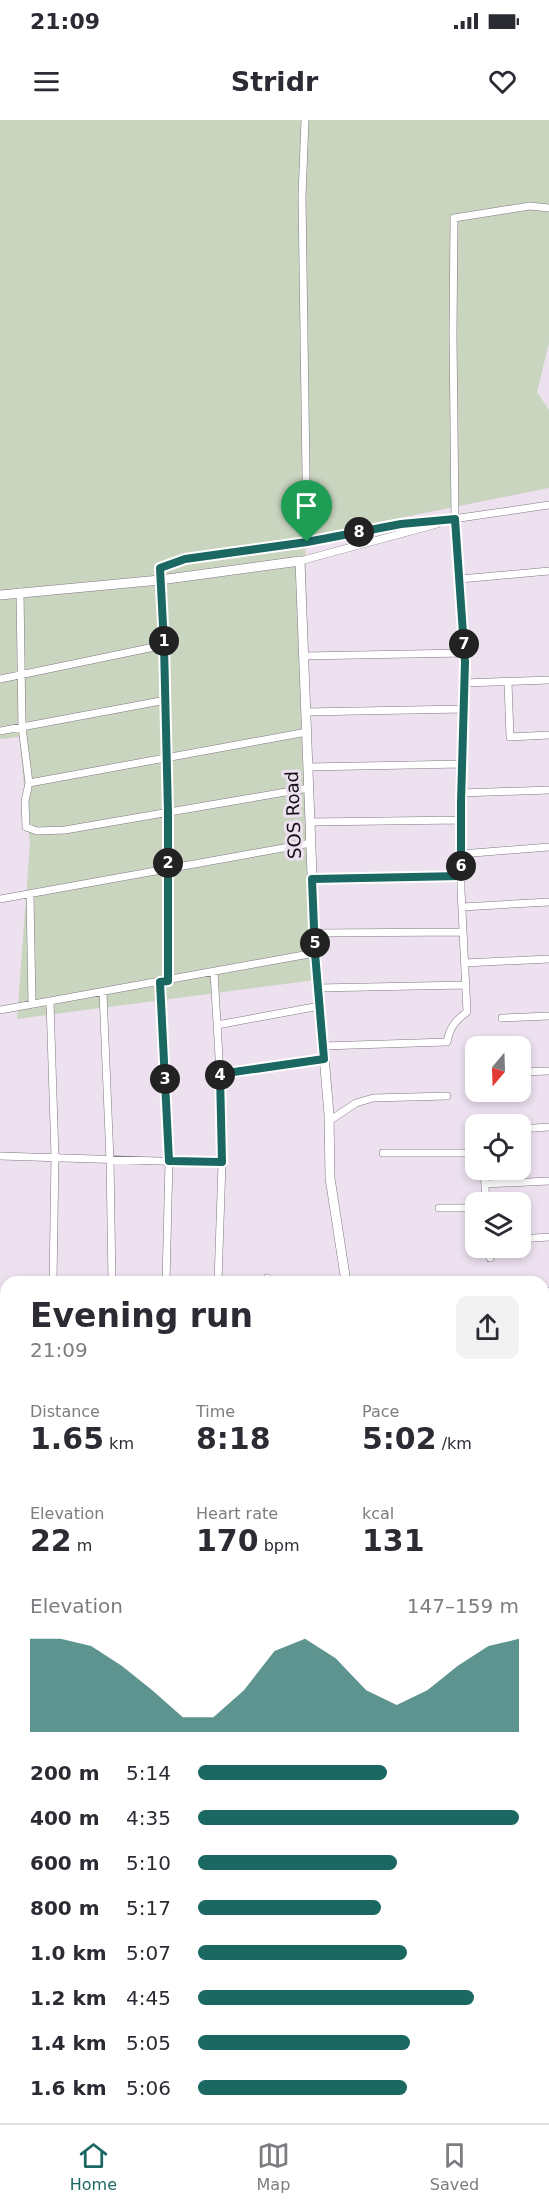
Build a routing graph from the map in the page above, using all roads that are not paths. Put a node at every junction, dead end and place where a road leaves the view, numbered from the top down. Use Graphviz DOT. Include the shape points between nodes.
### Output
graph roads {
  1 [pos="305,120"];
  2 [pos="549,208"];
  3 [pos="549,505"];
  4 [pos="455,519"];
  5 [pos="307,542"];
  6 [pos="300,561"];
  7 [pos="549,571"];
  8 [pos="460,579"];
  9 [pos="160,580"];
  10 [pos="20,592"];
  11 [pos="0,596"];
  12 [pos="164,645"];
  13 [pos="464,653"];
  14 [pos="304,656"];
  15 [pos="21,676"];
  16 [pos="0,679"];
  17 [pos="549,680"];
  18 [pos="507,682"];
  19 [pos="464,683"];
  20 [pos="166,700"];
  21 [pos="464,709"];
  22 [pos="306,712"];
  23 [pos="22,727"];
  24 [pos="0,731"];
  25 [pos="307,732"];
  26 [pos="549,735"];
  27 [pos="166,758"];
  28 [pos="462,764"];
  29 [pos="308,767"];
  30 [pos="29,783"];
  31 [pos="309,788"];
  32 [pos="549,790"];
  33 [pos="461,793"];
  34 [pos="168,813"];
  35 [pos="461,820"];
  36 [pos="310,822"];
  37 [pos="311,843"];
  38 [pos="549,847"];
  39 [pos="461,854"];
  40 [pos="168,868"];
  41 [pos="461,876"];
  42 [pos="312,879"];
  43 [pos="30,895"];
  44 [pos="0,899"];
  45 [pos="549,902"];
  46 [pos="462,907"];
  47 [pos="463,932"];
  48 [pos="314,933"];
  49 [pos="315,953"];
  50 [pos="549,959"];
  51 [pos="465,963"];
  52 [pos="214,972"];
  53 [pos="168,981"];
  54 [pos="160,982"];
  55 [pos="466,985"];
  56 [pos="318,988"];
  57 [pos="103,993"];
  58 [pos="50,1002"];
  59 [pos="32,1004"];
  60 [pos="320,1006"];
  61 [pos="0,1010"];
  62 [pos="549,1016"];
  63 [pos="502,1018"];
  64 [pos="217,1025"];
  65 [pos="323,1046"];
  66 [pos="324,1059"];
  67 [pos="549,1071"];
  68 [pos="531,1072"];
  69 [pos="220,1074"];
  70 [pos="447,1095"];
  71 [pos="329,1121"];
  72 [pos="549,1127"];
  73 [pos="531,1128"];
  74 [pos="383,1153"];
  75 [pos="465,1153"];
  76 [pos="0,1156"];
  77 [pos="55,1157"];
  78 [pos="110,1160"];
  79 [pos="169,1161"];
  80 [pos="222,1162"];
  81 [pos="484,1180"];
  82 [pos="549,1181"];
  83 [pos="484,1184"];
  84 [pos="485,1192"];
  85 [pos="439,1208"];
  86 [pos="465,1208"];
  87 [pos="549,1237"];
  88 [pos="531,1238"];
  89 [pos="53,1276"];
  90 [pos="112,1276"];
  91 [pos="166,1276"];
  92 [pos="218,1276"];
  93 [pos="345,1276"];
  1 -- 5 [label="street" via="302,197"];
  2 -- 4 [label="street" via="530,206 454,218"];
  3 -- 4 [label="street"];
  4 -- 5 [label="street" via="401,524"];
  4 -- 6 [label="street"];
  4 -- 8 [label="street"];
  5 -- 9 [label="street" via="185,559 160,568"];
  6 -- 9 [label="street"];
  6 -- 14 [label="street, SOS Road"];
  7 -- 8 [label="street"];
  8 -- 13 [label="street"];
  9 -- 10 [label="street"];
  9 -- 12 [label="street"];
  10 -- 11 [label="street"];
  10 -- 15 [label="street"];
  12 -- 15 [label="street"];
  12 -- 20 [label="street"];
  13 -- 14 [label="street"];
  13 -- 19 [label="street"];
  14 -- 22 [label="street, SOS Road"];
  15 -- 16 [label="street"];
  15 -- 23 [label="street"];
  17 -- 18 [label="street"];
  18 -- 19 [label="street"];
  18 -- 26 [label="street" via="510,737"];
  19 -- 21 [label="street"];
  20 -- 23 [label="street"];
  20 -- 27 [label="street"];
  21 -- 22 [label="street"];
  21 -- 28 [label="street"];
  22 -- 25 [label="street, SOS Road"];
  23 -- 24 [label="street"];
  23 -- 30 [label="street"];
  25 -- 27 [label="street"];
  25 -- 29 [label="street, SOS Road"];
  27 -- 30 [label="street"];
  27 -- 34 [label="street"];
  28 -- 29 [label="street"];
  28 -- 33 [label="street"];
  29 -- 31 [label="street, SOS Road"];
  30 -- 34 [label="street" via="26,827 37,831"];
  31 -- 34 [label="street"];
  31 -- 36 [label="street, SOS Road"];
  32 -- 33 [label="street"];
  33 -- 35 [label="street"];
  34 -- 40 [label="street"];
  35 -- 36 [label="street"];
  35 -- 39 [label="street"];
  36 -- 37 [label="street, SOS Road"];
  37 -- 40 [label="street"];
  37 -- 42 [label="street, SOS Road"];
  38 -- 39 [label="street"];
  39 -- 41 [label="street"];
  40 -- 43 [label="street"];
  40 -- 53 [label="street"];
  41 -- 42 [label="street"];
  41 -- 46 [label="street"];
  42 -- 48 [label="street, SOS Road"];
  43 -- 44 [label="street"];
  43 -- 59 [label="street"];
  45 -- 46 [label="street"];
  46 -- 47 [label="street"];
  47 -- 48 [label="street"];
  47 -- 51 [label="street"];
  48 -- 49 [label="street, SOS Road"];
  49 -- 52 [label="street"];
  49 -- 56 [label="street, SOS Road"];
  50 -- 51 [label="street"];
  51 -- 55 [label="street"];
  52 -- 53 [label="street"];
  52 -- 64 [label="street"];
  53 -- 54 [label="street"];
  54 -- 57 [label="street"];
  54 -- 79 [label="street"];
  55 -- 56 [label="street"];
  55 -- 65 [label="street" via="467,1012 450,1028 447,1042"];
  56 -- 60 [label="street, SOS Road"];
  57 -- 58 [label="street"];
  57 -- 78 [label="street"];
  58 -- 59 [label="street"];
  58 -- 77 [label="street"];
  59 -- 61 [label="street"];
  60 -- 64 [label="street"];
  60 -- 65 [label="street, SOS Road"];
  62 -- 63 [label="street"];
  64 -- 69 [label="street"];
  65 -- 66 [label="street, SOS Road"];
  66 -- 69 [label="street"];
  66 -- 71 [label="street, SOS Road"];
  67 -- 68 [label="street"];
  69 -- 80 [label="street"];
  70 -- 71 [label="street" via="373,1098 356,1103"];
  71 -- 93 [label="street, SOS Road" via="330,1178"];
  72 -- 73 [label="street"];
  74 -- 75 [label="street"];
  76 -- 77 [label="street"];
  77 -- 78 [label="street"];
  77 -- 89 [label="street"];
  78 -- 79 [label="street"];
  78 -- 90 [label="street"];
  79 -- 80 [label="street"];
  79 -- 91 [label="street"];
  80 -- 92 [label="street"];
  81 -- 83 [label="street"];
  82 -- 83 [label="street"];
  83 -- 84 [label="street"];
  85 -- 86 [label="street"];
  87 -- 88 [label="street"];
}
